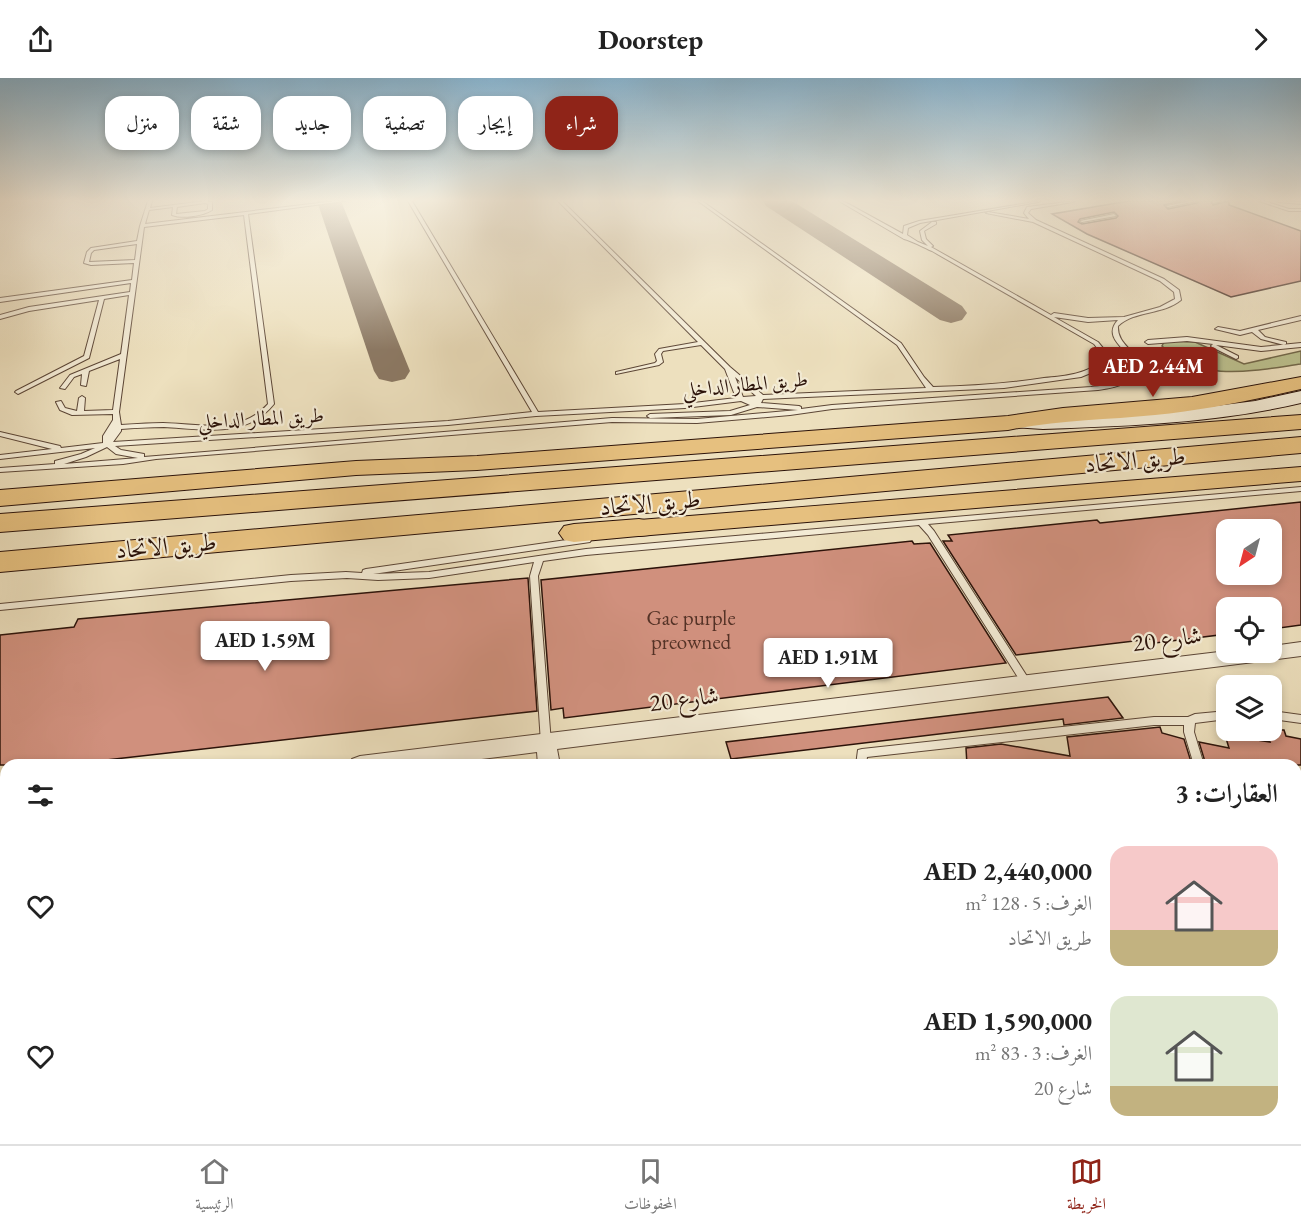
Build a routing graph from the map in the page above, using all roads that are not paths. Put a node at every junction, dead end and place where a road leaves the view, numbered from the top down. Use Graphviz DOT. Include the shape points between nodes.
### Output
graph roads {
  1 [pos="91,251"];
  2 [pos="118,251"];
  3 [pos="139,251"];
  4 [pos="251,251"];
  5 [pos="439,251"];
  6 [pos="610,251"];
  7 [pos="769,251"];
  8 [pos="937,251"];
  9 [pos="1099,251"];
  10 [pos="137,261"];
  11 [pos="116,262"];
  12 [pos="134,281"];
  13 [pos="133,293"];
  14 [pos="102,297"];
  15 [pos="0,300"];
  16 [pos="1046,314"];
  17 [pos="0,317"];
  18 [pos="1122,318"];
  19 [pos="1301,318"];
  20 [pos="1218,329"];
  21 [pos="1254,330"];
  22 [pos="1301,339"];
  23 [pos="1149,342"];
  24 [pos="1207,342"];
  25 [pos="702,343"];
  26 [pos="1301,345"];
  27 [pos="124,355"];
  28 [pos="1236,357"];
  29 [pos="728,368"];
  30 [pos="86,370"];
  31 [pos="618,373"];
  32 [pos="1301,383"];
  33 [pos="84,385"];
  34 [pos="63,388"];
  35 [pos="931,389"];
  36 [pos="18,392"];
  37 [pos="761,397"];
  38 [pos="1301,397"];
  39 [pos="82,398"];
  40 [pos="740,399"];
  41 [pos="59,402"];
  42 [pos="757,405"];
  43 [pos="814,409"];
  44 [pos="116,412"];
  45 [pos="80,413"];
  46 [pos="536,414"];
  47 [pos="638,420"];
  48 [pos="1301,422"];
  49 [pos="1008,423"];
  50 [pos="117,424"];
  51 [pos="0,435"];
  52 [pos="107,444"];
  53 [pos="1301,445"];
  54 [pos="68,449"];
  55 [pos="0,457"];
  56 [pos="156,457"];
  57 [pos="477,463"];
  58 [pos="40,467"];
  59 [pos="0,470"];
  60 [pos="1301,474"];
  61 [pos="1301,489"];
  62 [pos="0,498"];
  63 [pos="53,519"];
  64 [pos="921,522"];
  65 [pos="0,523"];
  66 [pos="639,528"];
  67 [pos="142,549"];
  68 [pos="540,558"];
  69 [pos="0,562"];
  70 [pos="346,575"];
  71 [pos="0,607"];
  72 [pos="1301,650"];
  73 [pos="1027,684"];
  74 [pos="1216,716"];
  75 [pos="1282,716"];
  76 [pos="1301,719"];
  77 [pos="1190,721"];
  78 [pos="546,743"];
  79 [pos="411,759"];
  80 [pos="548,759"];
  81 [pos="862,759"];
  82 [pos="1197,759"];
  1 -- 11 [label="lane" via="86,263"];
  2 -- 11 [label="lane"];
  3 -- 10 [label="lane"];
  4 -- 50 [label="lane" via="271,404 249,421 220,428"];
  5 -- 46 [label="lane"];
  6 -- 25 [label="lane"];
  7 -- 35 [label="lane" via="899,344"];
  8 -- 16 [label="lane, طريق المطار الداخلي"];
  9 -- 18 [label="lane" via="1162,280 1178,293 1178,300 1171,306"];
  10 -- 11 [label="lane"];
  10 -- 12 [label="lane"];
  12 -- 13 [label="lane"];
  12 -- 15 [label="lane"];
  13 -- 14 [label="lane"];
  13 -- 27 [label="lane"];
  14 -- 17 [label="lane"];
  14 -- 36 [label="lane" via="87,357"];
  16 -- 18 [label="lane" via="1088,320"];
  16 -- 35 [label="lane, طريق المطار الداخلي" via="1096,343 1105,358 1101,366 1081,375 1042,382"];
  18 -- 43 [label="lane, طريق المطار الداخلي" via="1115,325 1115,334 1132,355 1135,366 1126,380 1112,386"];
  19 -- 21 [label="lane"];
  20 -- 21 [label="lane" via="1236,333"];
  21 -- 22 [label="lane" via="1270,341 1286,343"];
  23 -- 24 [label="lane"];
  24 -- 26 [label="lane" via="1261,349"];
  24 -- 28 [label="lane"];
  25 -- 29 [label="lane"];
  25 -- 31 [label="lane" via="661,350 657,364"];
  27 -- 30 [label="lane"];
  27 -- 44 [label="lane"];
  29 -- 37 [label="lane"];
  29 -- 40 [label="lane"];
  30 -- 33 [label="lane"];
  30 -- 34 [label="lane" via="68,380"];
  32 -- 49 [label="main road" via="1218,401"];
  35 -- 37 [label="lane, طريق المطار الداخلي"];
  37 -- 40 [label="lane, طريق المطار الداخلي"];
  37 -- 42 [label="lane"];
  38 -- 49 [label="main road, طريق الاتحاد" via="1204,413"];
  39 -- 45 [label="lane"];
  40 -- 42 [label="lane"];
  40 -- 46 [label="lane, طريق المطار الداخلي" via="686,406"];
  41 -- 45 [label="lane" via="65,411"];
  42 -- 43 [label="lane"];
  42 -- 47 [label="lane" via="731,413 662,415"];
  43 -- 47 [label="lane, طريق المطار الداخلي" via="697,421"];
  44 -- 45 [label="lane"];
  44 -- 50 [label="lane"];
  46 -- 52 [label="lane, طريق المطار الداخلي"];
  47 -- 56 [label="lane, طريق المطار الداخلي"];
  48 -- 63 [label="highway, طريق الاتحاد"];
  49 -- 57 [label="main road, طريق الاتحاد"];
  50 -- 52 [label="lane" via="116,435"];
  51 -- 54 [label="lane"];
  52 -- 54 [label="lane, طريق المطار الداخلي"];
  52 -- 56 [label="lane" via="129,455"];
  52 -- 58 [label="lane" via="81,457"];
  53 -- 67 [label="highway, طريق الاتحاد"];
  54 -- 55 [label="lane, طريق المطار الداخلي"];
  56 -- 58 [label="lane, طريق المطار الداخلي"];
  57 -- 62 [label="main road, طريق الاتحاد" via="356,468"];
  57 -- 63 [label="highway" via="137,501"];
  58 -- 59 [label="lane, طريق المطار الداخلي"];
  60 -- 66 [label="main road"];
  61 -- 64 [label="lane"];
  63 -- 65 [label="highway, طريق الاتحاد"];
  64 -- 68 [label="lane"];
  64 -- 73 [label="lane"];
  66 -- 67 [label="highway" via="219,559 164,555"];
  66 -- 70 [label="lane" via="548,547"];
  67 -- 69 [label="highway, طريق الاتحاد"];
  68 -- 70 [label="lane" via="429,575"];
  68 -- 78 [label="lane" via="534,576"];
  70 -- 71 [label="lane"];
  72 -- 73 [label="street, شارع 20"];
  73 -- 78 [label="street, شارع 20"];
  74 -- 77 [label="lane"];
  75 -- 76 [label="lane"];
  77 -- 81 [label="lane" via="1154,721 862,753"];
  77 -- 82 [label="lane"];
  78 -- 79 [label="street, شارع 20"];
  78 -- 80 [label="street"];
}
